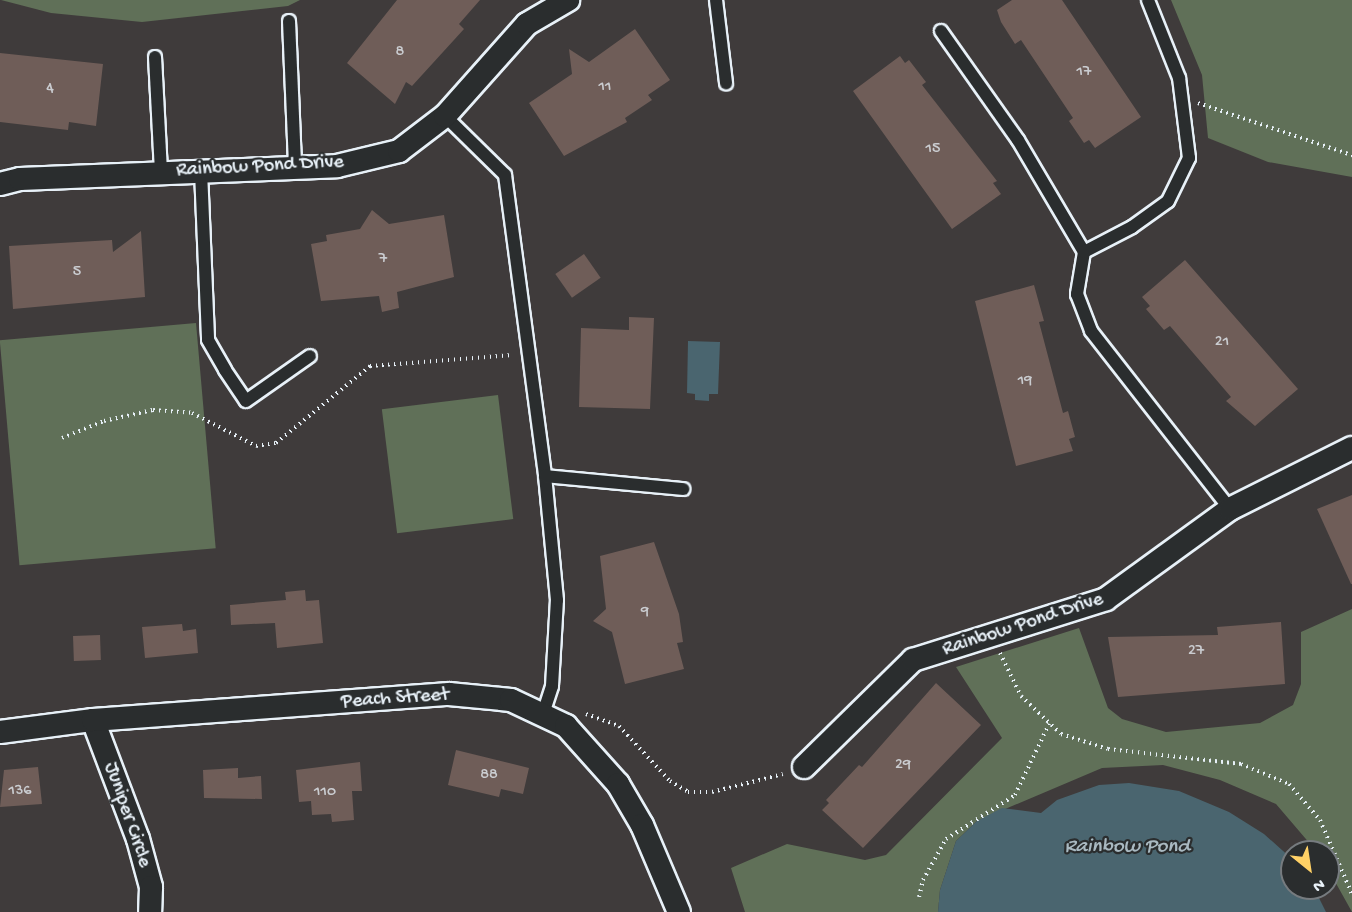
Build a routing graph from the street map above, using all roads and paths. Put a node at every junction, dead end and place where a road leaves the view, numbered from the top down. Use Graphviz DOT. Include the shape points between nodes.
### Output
graph roads {
  1 [pos="568,0"];
  2 [pos="716,0"];
  3 [pos="1148,0"];
  4 [pos="289,21"];
  5 [pos="941,31"];
  6 [pos="155,57"];
  7 [pos="726,83"];
  8 [pos="1183,98"];
  9 [pos="445,116"];
  10 [pos="1352,155"];
  11 [pos="295,167"];
  12 [pos="201,171"];
  13 [pos="161,173"];
  14 [pos="0,184"];
  15 [pos="1084,252"];
  16 [pos="529,354"];
  17 [pos="310,356"];
  18 [pos="62,438"];
  19 [pos="1352,448"];
  20 [pos="545,476"];
  21 [pos="683,489"];
  22 [pos="1230,509"];
  23 [pos="994,636"];
  24 [pos="543,714"];
  25 [pos="93,720"];
  26 [pos="1049,724"];
  27 [pos="563,725"];
  28 [pos="0,732"];
  29 [pos="804,767"];
  30 [pos="1352,894"];
  31 [pos="919,897"];
  32 [pos="150,912"];
  33 [pos="680,912"];
  1 -- 9 [label="street, Rainbow Pond Drive" via="527,24"];
  2 -- 7 [label="lane"];
  3 -- 8 [label="lane"];
  4 -- 11 [label="lane"];
  5 -- 15 [label="lane" via="1018,140"];
  6 -- 13 [label="lane"];
  8 -- 10 [label="path"];
  8 -- 15 [label="lane" via="1189,158 1176,189 1132,227"];
  9 -- 11 [label="street, Rainbow Pond Drive" via="399,151 337,166"];
  9 -- 16 [label="lane" via="505,175"];
  11 -- 12 [label="street, Rainbow Pond Drive"];
  12 -- 13 [label="street, Rainbow Pond Drive"];
  12 -- 17 [label="lane" via="208,340 225,370 246,401"];
  13 -- 14 [label="street, Rainbow Pond Drive" via="20,179"];
  15 -- 22 [label="lane" via="1077,294 1090,331"];
  16 -- 18 [label="path" via="370,366 276,443 256,446 192,413 153,410 104,421"];
  16 -- 20 [label="lane"];
  19 -- 22 [label="street, Rainbow Pond Drive"];
  20 -- 21 [label="lane"];
  20 -- 24 [label="lane" via="557,600 552,686"];
  22 -- 23 [label="street, Rainbow Pond Drive" via="1106,599"];
  23 -- 26 [label="path" via="1021,696"];
  23 -- 29 [label="street, Rainbow Pond Drive" via="913,660"];
  24 -- 25 [label="street, Peach Street" via="490,696 449,694"];
  24 -- 27 [label="street, Peach Street"];
  25 -- 28 [label="street, Peach Street"];
  25 -- 32 [label="street, Juniper Circle" via="138,839 151,887"];
  26 -- 30 [label="path" via="1088,745 1240,764 1289,784 1320,820"];
  26 -- 31 [label="path" via="1015,795 946,839 923,879"];
  27 -- 29 [label="path" via="579,715 591,714 619,726 670,781 696,793"];
  27 -- 33 [label="street, Peach Street" via="618,784 642,825"];
}
